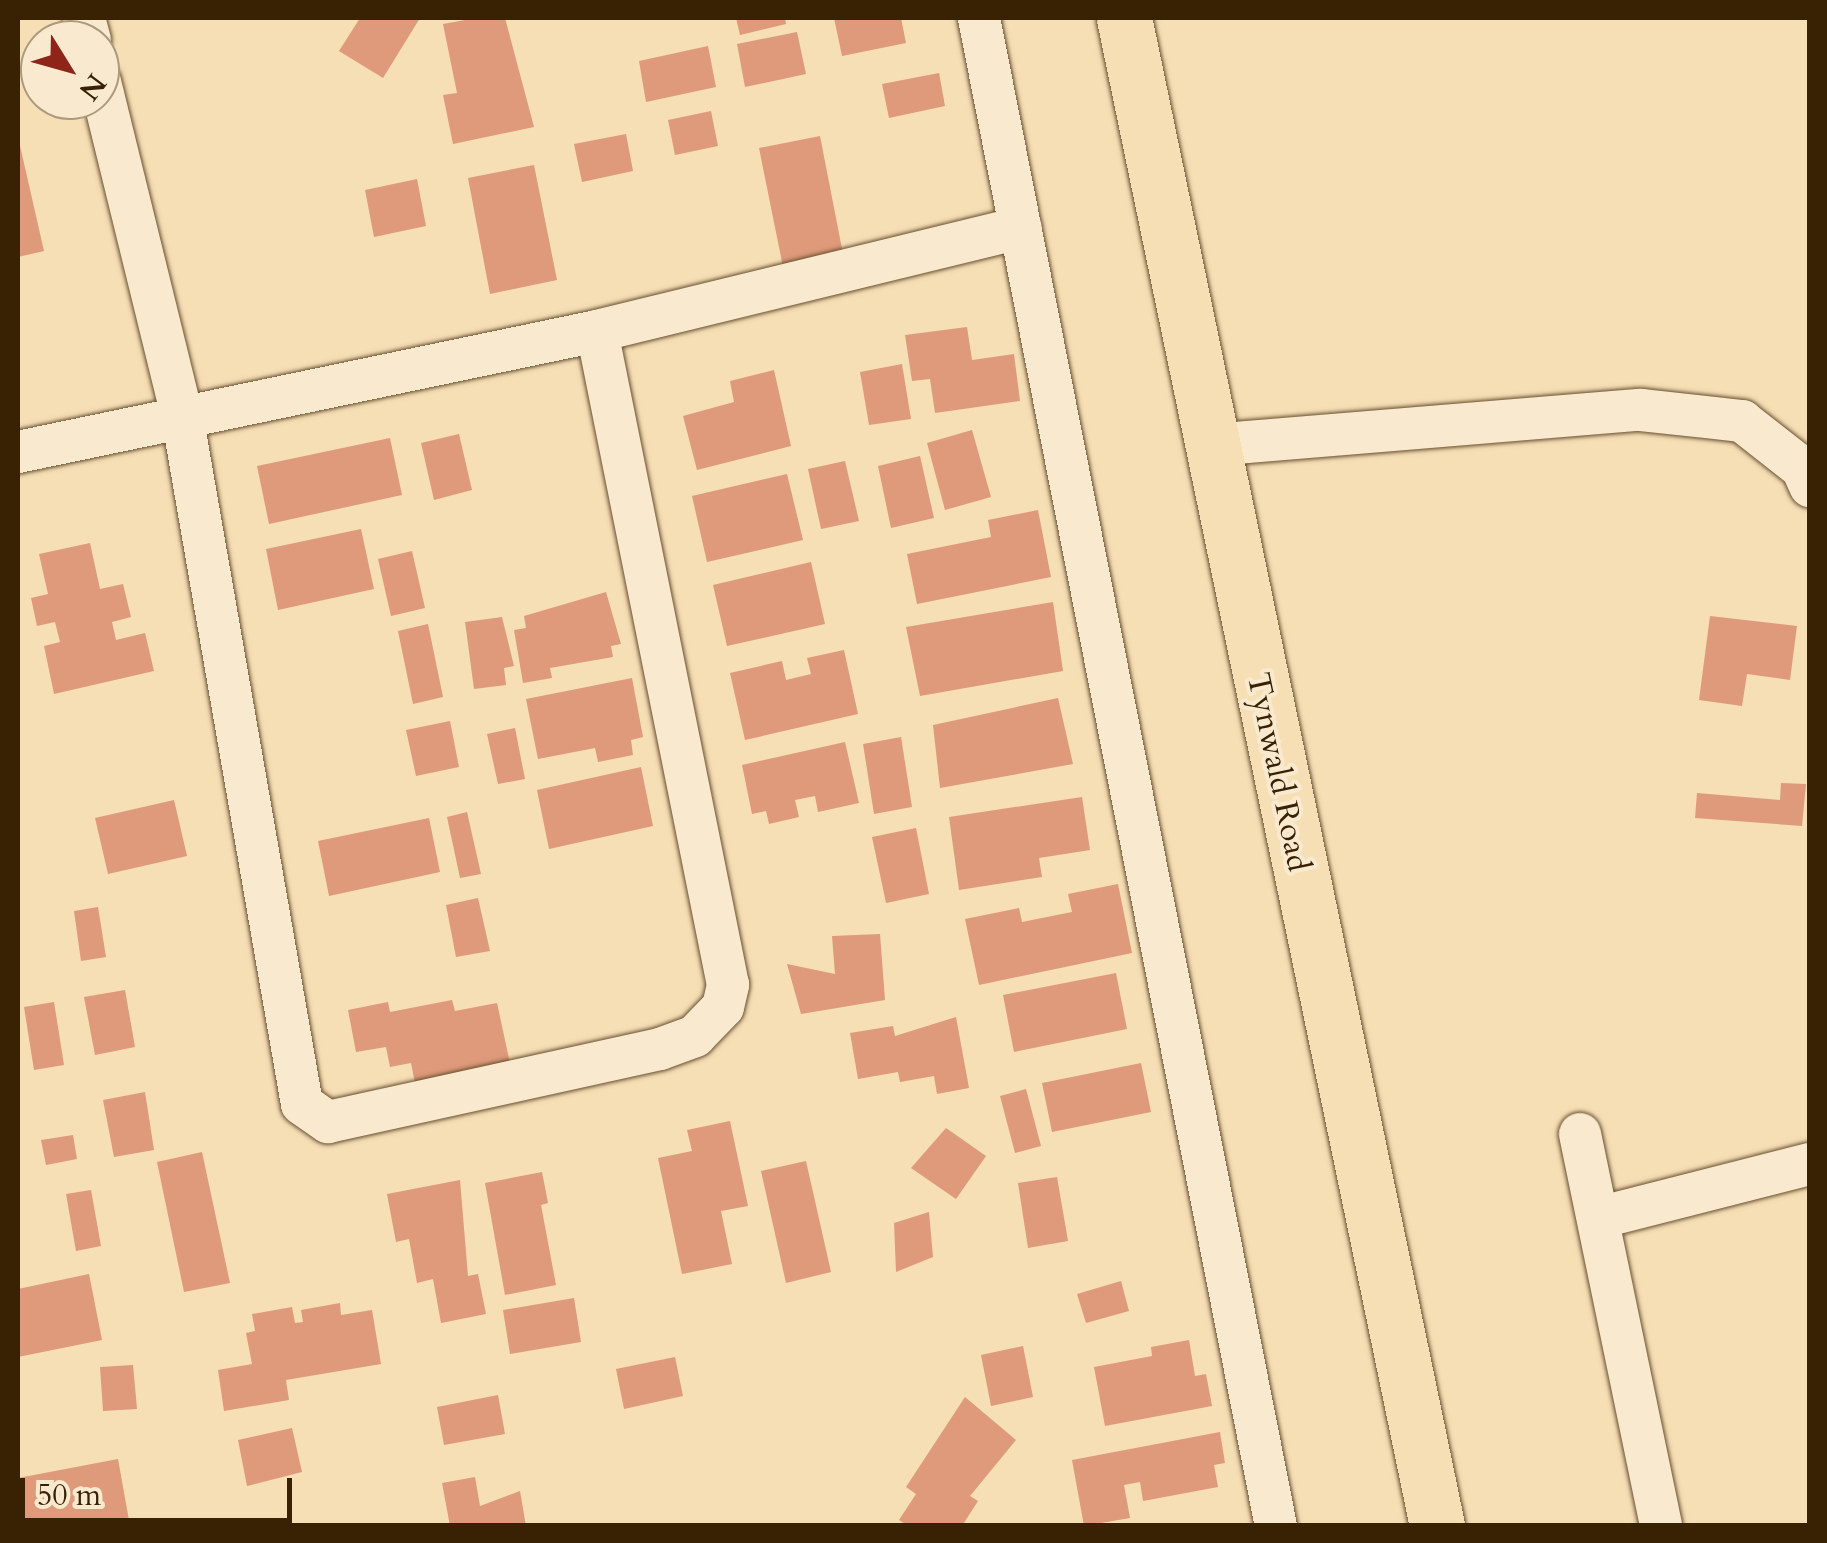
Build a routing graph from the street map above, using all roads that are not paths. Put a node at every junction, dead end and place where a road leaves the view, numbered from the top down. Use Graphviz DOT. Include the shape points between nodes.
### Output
graph roads {
  1 [pos="979,18"];
  2 [pos="1124,18"];
  3 [pos="109,120"];
  4 [pos="1021,228"];
  5 [pos="597,331"];
  6 [pos="183,422"];
  7 [pos="1210,445"];
  8 [pos="18,452"];
  9 [pos="1810,486"];
  10 [pos="1580,1134"];
  11 [pos="1810,1164"];
  12 [pos="1598,1218"];
  13 [pos="1276,1526"];
  14 [pos="1437,1526"];
  15 [pos="1662,1526"];
  1 -- 4 [label="street"];
  2 -- 7 [label="main road, Tynwald Road"];
  3 -- 6 [label="street"];
  4 -- 5 [label="street"];
  4 -- 13 [label="street"];
  5 -- 6 [label="street"];
  5 -- 6 [label="street" via="728,984 722,1008 695,1036 660,1049 338,1122 318,1118 302,1104"];
  6 -- 8 [label="street"];
  7 -- 9 [label="street" via="1641,410 1742,421 1802,468"];
  7 -- 14 [label="main road, Tynwald Road"];
  10 -- 12 [label="street"];
  11 -- 12 [label="street"];
  12 -- 15 [label="street"];
}
